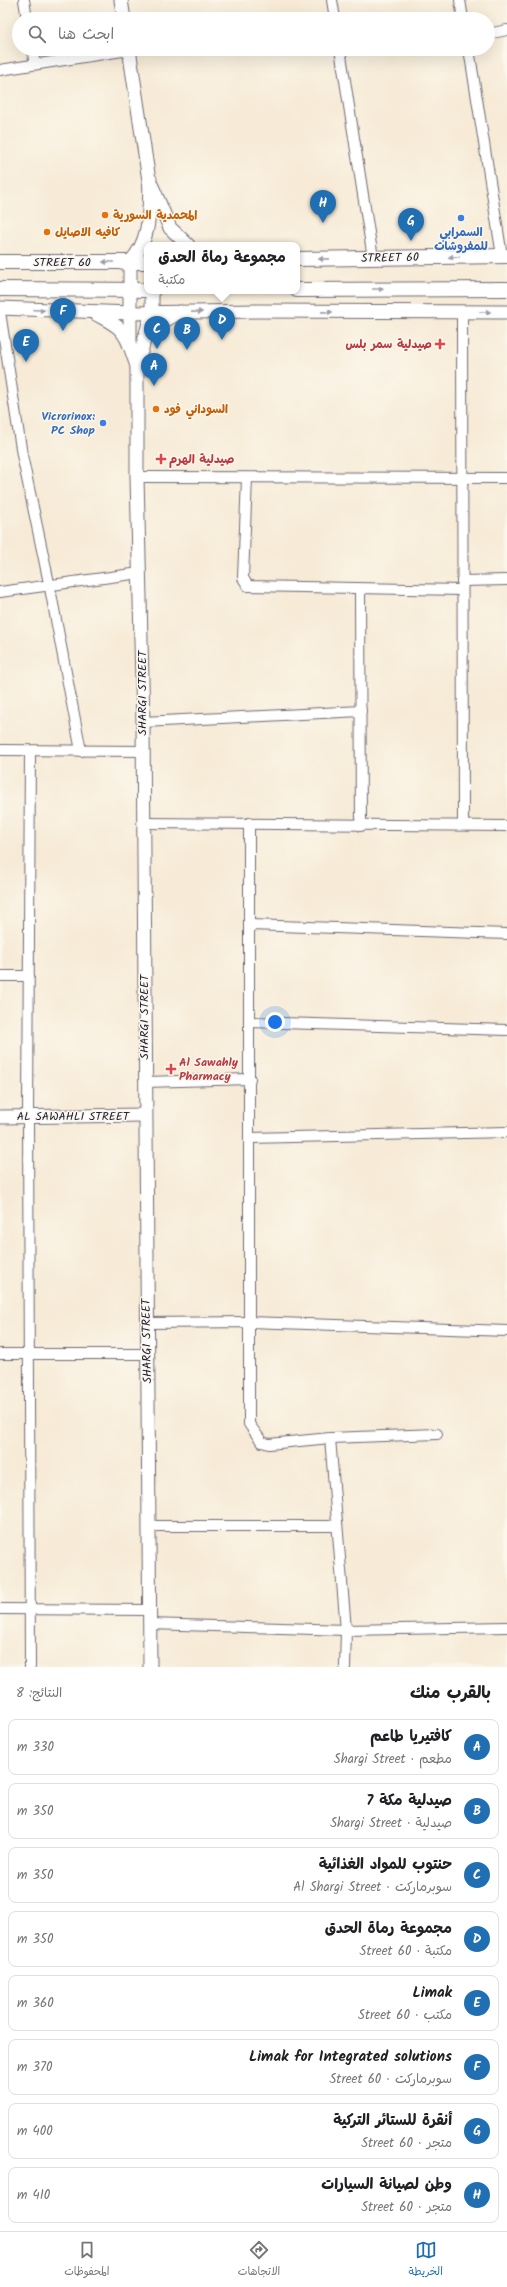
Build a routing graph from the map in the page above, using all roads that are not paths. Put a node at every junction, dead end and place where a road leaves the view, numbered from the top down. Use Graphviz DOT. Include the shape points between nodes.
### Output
graph roads {
  1 [pos="24,0"];
  2 [pos="121,0"];
  3 [pos="332,0"];
  4 [pos="460,0"];
  5 [pos="27,12"];
  6 [pos="123,12"];
  7 [pos="334,12"];
  8 [pos="463,12"];
  9 [pos="507,30"];
  10 [pos="495,33"];
  11 [pos="33,56"];
  12 [pos="89,56"];
  13 [pos="130,56"];
  14 [pos="341,56"];
  15 [pos="470,56"];
  16 [pos="35,64"];
  17 [pos="0,70"];
  18 [pos="150,179"];
  19 [pos="153,242"];
  20 [pos="185,242"];
  21 [pos="505,256"];
  22 [pos="373,258"];
  23 [pos="300,259"];
  24 [pos="0,262"];
  25 [pos="130,262"];
  26 [pos="144,262"];
  27 [pos="0,289"];
  28 [pos="507,289"];
  29 [pos="129,290"];
  30 [pos="144,290"];
  31 [pos="300,290"];
  32 [pos="152,294"];
  33 [pos="0,308"];
  34 [pos="0,312"];
  35 [pos="91,312"];
  36 [pos="152,312"];
  37 [pos="180,312"];
  38 [pos="462,312"];
  39 [pos="507,312"];
  40 [pos="130,313"];
  41 [pos="144,342"];
  42 [pos="130,346"];
  43 [pos="137,366"];
  44 [pos="137,477"];
  45 [pos="247,478"];
  46 [pos="464,478"];
  47 [pos="507,478"];
  48 [pos="140,572"];
  49 [pos="507,580"];
  50 [pos="49,583"];
  51 [pos="462,585"];
  52 [pos="360,589"];
  53 [pos="0,592"];
  54 [pos="361,711"];
  55 [pos="143,722"];
  56 [pos="0,750"];
  57 [pos="30,750"];
  58 [pos="81,751"];
  59 [pos="142,751"];
  60 [pos="143,823"];
  61 [pos="249,823"];
  62 [pos="463,825"];
  63 [pos="360,826"];
  64 [pos="507,826"];
  65 [pos="250,925"];
  66 [pos="507,934"];
  67 [pos="0,976"];
  68 [pos="28,976"];
  69 [pos="250,1022"];
  70 [pos="507,1030"];
  71 [pos="250,1079"];
  72 [pos="145,1082"];
  73 [pos="28,1116"];
  74 [pos="145,1116"];
  75 [pos="0,1117"];
  76 [pos="507,1132"];
  77 [pos="250,1138"];
  78 [pos="250,1322"];
  79 [pos="147,1323"];
  80 [pos="507,1331"];
  81 [pos="0,1354"];
  82 [pos="29,1354"];
  83 [pos="148,1354"];
  84 [pos="437,1434"];
  85 [pos="330,1438"];
  86 [pos="148,1526"];
  87 [pos="337,1526"];
  88 [pos="0,1609"];
  89 [pos="30,1609"];
  90 [pos="148,1610"];
  91 [pos="150,1624"];
  92 [pos="507,1627"];
  93 [pos="346,1630"];
  94 [pos="30,1667"];
  95 [pos="150,1667"];
  96 [pos="345,1667"];
  1 -- 5 [label="street"];
  2 -- 6 [label="street"];
  3 -- 7 [label="street"];
  4 -- 8 [label="street"];
  9 -- 10 [label="street"];
  11 -- 16 [label="street"];
  12 -- 16 [label="street"];
  13 -- 18 [label="street"];
  14 -- 22 [label="street"];
  15 -- 21 [label="street"];
  16 -- 17 [label="street"];
  18 -- 19 [label="street"];
  18 -- 20 [label="street" via="170,228"];
  18 -- 25 [label="street" via="146,235 138,253"];
  21 -- 22 [label="main road, STREET 60, one-way"];
  22 -- 23 [label="main road, STREET 60, one-way"];
  25 -- 24 [label="main road, STREET 60, one-way"];
  25 -- 26 [label="main road, STREET 60"];
  25 -- 29 [label="street"];
  27 -- 29 [label="main road"];
  31 -- 28 [label="main road, one-way"];
  29 -- 30 [label="main road"];
  29 -- 40 [label="street"];
  32 -- 36 [label="street"];
  33 -- 35 [label="street, one-way"];
  34 -- 50 [label="street" via="22,455"];
  35 -- 40 [label="street"];
  35 -- 42 [label="street" via="117,324"];
  36 -- 37 [label="street"];
  36 -- 40 [label="street"];
  36 -- 41 [label="street"];
  37 -- 38 [label="street, one-way"];
  37 -- 41 [label="street" via="157,325"];
  38 -- 39 [label="street, one-way"];
  38 -- 46 [label="street"];
  40 -- 42 [label="street"];
  41 -- 43 [label="street"];
  42 -- 43 [label="street"];
  43 -- 44 [label="street, SHARGI STREET"];
  44 -- 45 [label="street"];
  44 -- 48 [label="street, SHARGI STREET"];
  45 -- 46 [label="street"];
  45 -- 52 [label="street" via="245,582 248,586"];
  46 -- 47 [label="street"];
  46 -- 51 [label="street"];
  48 -- 50 [label="street"];
  48 -- 55 [label="street, SHARGI STREET"];
  49 -- 51 [label="street"];
  50 -- 53 [label="street"];
  50 -- 58 [label="street"];
  51 -- 52 [label="street"];
  51 -- 62 [label="street"];
  52 -- 54 [label="street"];
  54 -- 55 [label="street"];
  54 -- 63 [label="street"];
  55 -- 59 [label="street, SHARGI STREET"];
  56 -- 57 [label="street"];
  57 -- 58 [label="street"];
  57 -- 68 [label="street"];
  58 -- 59 [label="street"];
  59 -- 60 [label="street, SHARGI STREET"];
  60 -- 61 [label="street"];
  60 -- 72 [label="street, SHARGI STREET"];
  61 -- 63 [label="street"];
  61 -- 65 [label="street"];
  62 -- 63 [label="street"];
  62 -- 64 [label="street"];
  65 -- 66 [label="street"];
  65 -- 69 [label="street"];
  67 -- 68 [label="street"];
  68 -- 73 [label="street"];
  69 -- 70 [label="street"];
  69 -- 71 [label="street"];
  71 -- 72 [label="street"];
  71 -- 77 [label="street"];
  72 -- 74 [label="street, SHARGI STREET"];
  73 -- 74 [label="street, AL SAWAHLI STREET"];
  73 -- 75 [label="street, AL SAWAHLI STREET"];
  73 -- 82 [label="street"];
  74 -- 79 [label="street, SHARGI STREET"];
  76 -- 77 [label="street"];
  77 -- 78 [label="street"];
  78 -- 79 [label="street"];
  78 -- 80 [label="street"];
  78 -- 85 [label="street" via="249,1424 262,1442 269,1444"];
  79 -- 83 [label="street, SHARGI STREET"];
  81 -- 82 [label="street"];
  82 -- 83 [label="street"];
  82 -- 89 [label="street"];
  83 -- 86 [label="street, SHARGI STREET"];
  84 -- 85 [label="street"];
  85 -- 87 [label="street"];
  86 -- 87 [label="street"];
  86 -- 90 [label="street, SHARGI STREET"];
  87 -- 93 [label="street"];
  88 -- 89 [label="street"];
  89 -- 90 [label="street"];
  89 -- 94 [label="street"];
  90 -- 91 [label="street, SHARGI STREET"];
  91 -- 93 [label="street"];
  91 -- 95 [label="street, SHARGI STREET"];
  92 -- 93 [label="street"];
  93 -- 96 [label="street"];
}
